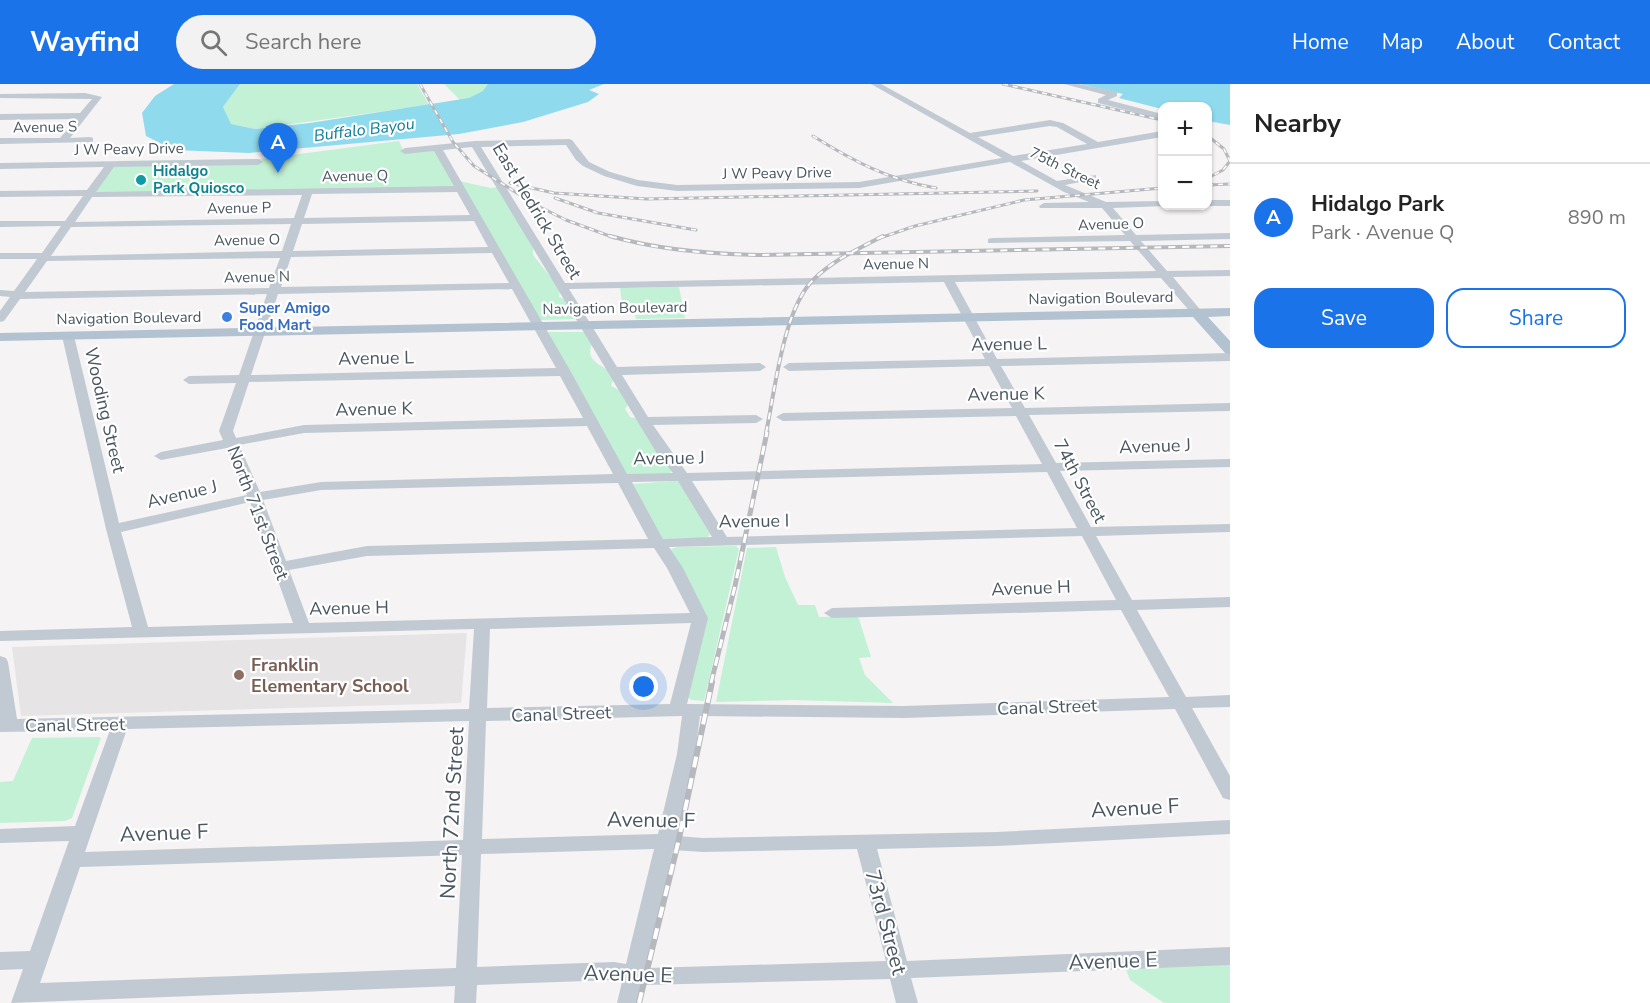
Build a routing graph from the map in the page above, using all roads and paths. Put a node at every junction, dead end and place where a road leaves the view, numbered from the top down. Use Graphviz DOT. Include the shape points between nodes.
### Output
graph roads {
  1 [pos="875,84"];
  2 [pos="1068,84"];
  3 [pos="0,96"];
  4 [pos="83,116"];
  5 [pos="1158,116"];
  6 [pos="0,117"];
  7 [pos="1158,135"];
  8 [pos="967,136"];
  9 [pos="63,140"];
  10 [pos="90,140"];
  11 [pos="0,141"];
  12 [pos="475,144"];
  13 [pos="1096,145"];
  14 [pos="437,148"];
  15 [pos="405,151"];
  16 [pos="1011,160"];
  17 [pos="258,162"];
  18 [pos="111,164"];
  19 [pos="0,166"];
  20 [pos="1094,177"];
  21 [pos="1056,184"];
  22 [pos="459,189"];
  23 [pos="308,191"];
  24 [pos="0,194"];
  25 [pos="90,194"];
  26 [pos="1230,202"];
  27 [pos="1212,203"];
  28 [pos="1158,204"];
  29 [pos="1105,205"];
  30 [pos="1044,206"];
  31 [pos="478,218"];
  32 [pos="297,222"];
  33 [pos="0,224"];
  34 [pos="68,224"];
  35 [pos="1230,236"];
  36 [pos="1134,238"];
  37 [pos="992,241"];
  38 [pos="495,250"];
  39 [pos="286,254"];
  40 [pos="0,256"];
  41 [pos="44,257"];
  42 [pos="1230,273"];
  43 [pos="1163,274"];
  44 [pos="947,278"];
  45 [pos="516,286"];
  46 [pos="562,286"];
  47 [pos="273,291"];
  48 [pos="0,293"];
  49 [pos="18,294"];
  50 [pos="1230,312"];
  51 [pos="1197,313"];
  52 [pos="967,317"];
  53 [pos="0,319"];
  54 [pos="585,325"];
  55 [pos="539,326"];
  56 [pos="260,332"];
  57 [pos="68,336"];
  58 [pos="0,337"];
  59 [pos="1230,350"];
  60 [pos="1230,357"];
  61 [pos="993,362"];
  62 [pos="789,367"];
  63 [pos="760,368"];
  64 [pos="614,371"];
  65 [pos="564,372"];
  66 [pos="243,379"];
  67 [pos="189,380"];
  68 [pos="1230,407"];
  69 [pos="1021,412"];
  70 [pos="783,417"];
  71 [pos="756,419"];
  72 [pos="645,421"];
  73 [pos="591,422"];
  74 [pos="231,443"];
  75 [pos="161,456"];
  76 [pos="1230,463"];
  77 [pos="1050,468"];
  78 [pos="683,478"];
  79 [pos="622,479"];
  80 [pos="255,497"];
  81 [pos="1230,528"];
  82 [pos="113,529"];
  83 [pos="1085,532"];
  84 [pos="722,542"];
  85 [pos="659,544"];
  86 [pos="280,567"];
  87 [pos="1230,602"];
  88 [pos="1128,605"];
  89 [pos="832,613"];
  90 [pos="700,618"];
  91 [pos="482,624"];
  92 [pos="303,629"];
  93 [pos="142,633"];
  94 [pos="0,636"];
  95 [pos="0,662"];
  96 [pos="1230,701"];
  97 [pos="1181,702"];
  98 [pos="685,710"];
  99 [pos="479,716"];
  100 [pos="120,725"];
  101 [pos="4,726"];
  102 [pos="1230,793"];
  103 [pos="1230,827"];
  104 [pos="81,833"];
  105 [pos="0,836"];
  106 [pos="664,842"];
  107 [pos="865,842"];
  108 [pos="474,847"];
  109 [pos="72,860"];
  110 [pos="1230,956"];
  111 [pos="36,960"];
  112 [pos="0,961"];
  113 [pos="899,970"];
  114 [pos="635,975"];
  115 [pos="466,976"];
  116 [pos="24,998"];
  117 [pos="465,1003"];
  118 [pos="628,1003"];
  119 [pos="907,1003"];
  1 -- 8 [label="street, 75th Street"];
  2 -- 5 [label="street" via="1114,94 1101,101"];
  3 -- 4 [label="street" via="96,95"];
  4 -- 6 [label="street"];
  4 -- 9 [label="street"];
  7 -- 13 [label="street, J W Peavy Drive"];
  8 -- 13 [label="street" via="1052,123"];
  8 -- 16 [label="street, 75th Street"];
  9 -- 10 [label="street, Avenue S"];
  9 -- 11 [label="street, Avenue S"];
  12 -- 14 [label="street, J W Peavy Drive"];
  12 -- 16 [label="street, J W Peavy Drive" via="569,142 579,158 601,172 623,180 676,188 837,187"];
  12 -- 46 [label="street, East Hedrick Street"];
  13 -- 16 [label="street, J W Peavy Drive"];
  14 -- 15 [label="street, J W Peavy Drive"];
  14 -- 22 [label="street"];
  16 -- 21 [label="street, 75th Street"];
  17 -- 18 [label="street, J W Peavy Drive"];
  18 -- 19 [label="street, J W Peavy Drive"];
  18 -- 25 [label="street"];
  20 -- 21 [label="street"];
  21 -- 29 [label="street, 75th Street"];
  22 -- 23 [label="street, Avenue Q"];
  22 -- 31 [label="street"];
  23 -- 25 [label="street, Avenue Q"];
  23 -- 32 [label="street, North 71st Street"];
  24 -- 25 [label="street, Avenue Q"];
  25 -- 34 [label="street"];
  26 -- 27 [label="street"];
  28 -- 29 [label="street"];
  29 -- 30 [label="street"];
  29 -- 36 [label="street, 75th Street"];
  31 -- 32 [label="street, Avenue P"];
  31 -- 38 [label="street"];
  32 -- 34 [label="street, Avenue P"];
  32 -- 39 [label="street, North 71st Street"];
  33 -- 34 [label="street, Avenue P"];
  34 -- 41 [label="street"];
  35 -- 36 [label="street, Avenue O"];
  36 -- 37 [label="street, Avenue O"];
  36 -- 43 [label="street, 75th Street"];
  38 -- 39 [label="street, Avenue O"];
  38 -- 45 [label="street"];
  39 -- 41 [label="street, Avenue O"];
  39 -- 47 [label="street, North 71st Street"];
  40 -- 41 [label="street, Avenue O"];
  41 -- 49 [label="street"];
  42 -- 43 [label="street, Avenue N"];
  43 -- 44 [label="street, Avenue N"];
  43 -- 51 [label="street, 75th Street"];
  44 -- 46 [label="street, Avenue N"];
  44 -- 52 [label="street, 74th Street"];
  45 -- 47 [label="street, Avenue N"];
  45 -- 55 [label="street"];
  46 -- 54 [label="street, East Hedrick Street"];
  47 -- 49 [label="street, Avenue N"];
  47 -- 56 [label="street, North 71st Street"];
  48 -- 49 [label="street, Avenue N"];
  49 -- 53 [label="street"];
  50 -- 51 [label="main road, Navigation Boulevard"];
  51 -- 52 [label="main road, Navigation Boulevard"];
  51 -- 59 [label="main road, 75th Street"];
  52 -- 54 [label="main road, Navigation Boulevard"];
  52 -- 61 [label="street, 74th Street"];
  54 -- 55 [label="main road, Navigation Boulevard"];
  54 -- 64 [label="street, East Hedrick Street"];
  55 -- 56 [label="main road, Navigation Boulevard"];
  55 -- 65 [label="street"];
  56 -- 57 [label="main road, Navigation Boulevard"];
  56 -- 66 [label="street, North 71st Street"];
  57 -- 58 [label="main road, Navigation Boulevard"];
  57 -- 82 [label="street, Wooding Street"];
  60 -- 61 [label="street, Avenue L"];
  61 -- 62 [label="street, Avenue L"];
  61 -- 69 [label="street, 74th Street"];
  63 -- 64 [label="street"];
  64 -- 72 [label="street, East Hedrick Street"];
  65 -- 66 [label="street, Avenue L"];
  65 -- 73 [label="street"];
  66 -- 67 [label="street, Avenue L"];
  66 -- 74 [label="street, North 71st Street" via="226,431"];
  68 -- 69 [label="street, Avenue K"];
  69 -- 70 [label="street, Avenue K"];
  69 -- 77 [label="street, 74th Street"];
  71 -- 72 [label="street"];
  72 -- 78 [label="street, East Hedrick Street"];
  73 -- 74 [label="street, Avenue K" via="304,429"];
  73 -- 79 [label="street"];
  74 -- 75 [label="street, Avenue K"];
  74 -- 80 [label="street, North 71st Street"];
  76 -- 77 [label="street, Avenue J"];
  77 -- 78 [label="street, Avenue J"];
  77 -- 83 [label="street, 74th Street"];
  78 -- 79 [label="street, Avenue J"];
  78 -- 84 [label="street, East Hedrick Street"];
  79 -- 80 [label="street, Avenue J" via="321,486"];
  79 -- 85 [label="street"];
  80 -- 82 [label="street, Avenue J"];
  80 -- 86 [label="street, North 71st Street"];
  81 -- 83 [label="street, Avenue I"];
  82 -- 93 [label="street, Wooding Street"];
  83 -- 84 [label="street, Avenue I"];
  83 -- 88 [label="street, 74th Street"];
  84 -- 85 [label="street, Avenue I"];
  85 -- 86 [label="street, Avenue I" via="367,551"];
  85 -- 90 [label="street"];
  86 -- 92 [label="street, North 71st Street"];
  87 -- 88 [label="street, Avenue H"];
  88 -- 89 [label="street, Avenue H"];
  88 -- 97 [label="street, 74th Street"];
  90 -- 91 [label="street, Avenue H"];
  90 -- 98 [label="street"];
  91 -- 92 [label="street, Avenue H"];
  91 -- 99 [label="street, North 72nd Street"];
  92 -- 93 [label="street, Avenue H"];
  93 -- 94 [label="street, Avenue H"];
  95 -- 101 [label="street"];
  96 -- 97 [label="street, Canal Street"];
  97 -- 98 [label="street, Canal Street" via="903,712"];
  97 -- 102 [label="street, 74th Street"];
  98 -- 99 [label="street, Canal Street"];
  98 -- 106 [label="street" via="687,754"];
  99 -- 100 [label="street, Canal Street"];
  99 -- 108 [label="street, North 72nd Street"];
  100 -- 101 [label="street, Canal Street"];
  100 -- 104 [label="street"];
  103 -- 107 [label="street, Avenue F"];
  104 -- 105 [label="street"];
  104 -- 109 [label="street"];
  106 -- 107 [label="street, Avenue F"];
  106 -- 108 [label="street, Avenue F"];
  106 -- 114 [label="street"];
  107 -- 113 [label="street, 73rd Street"];
  108 -- 109 [label="street, Avenue F"];
  108 -- 115 [label="street, North 72nd Street"];
  109 -- 111 [label="street"];
  110 -- 113 [label="street, Avenue E"];
  111 -- 112 [label="street"];
  111 -- 116 [label="street"];
  113 -- 114 [label="street, Avenue E"];
  113 -- 119 [label="street, 73rd Street"];
  114 -- 115 [label="street, Avenue E" via="614,971"];
  114 -- 118 [label="street"];
  115 -- 116 [label="street, Avenue E"];
  115 -- 117 [label="street, North 72nd Street"];
}
